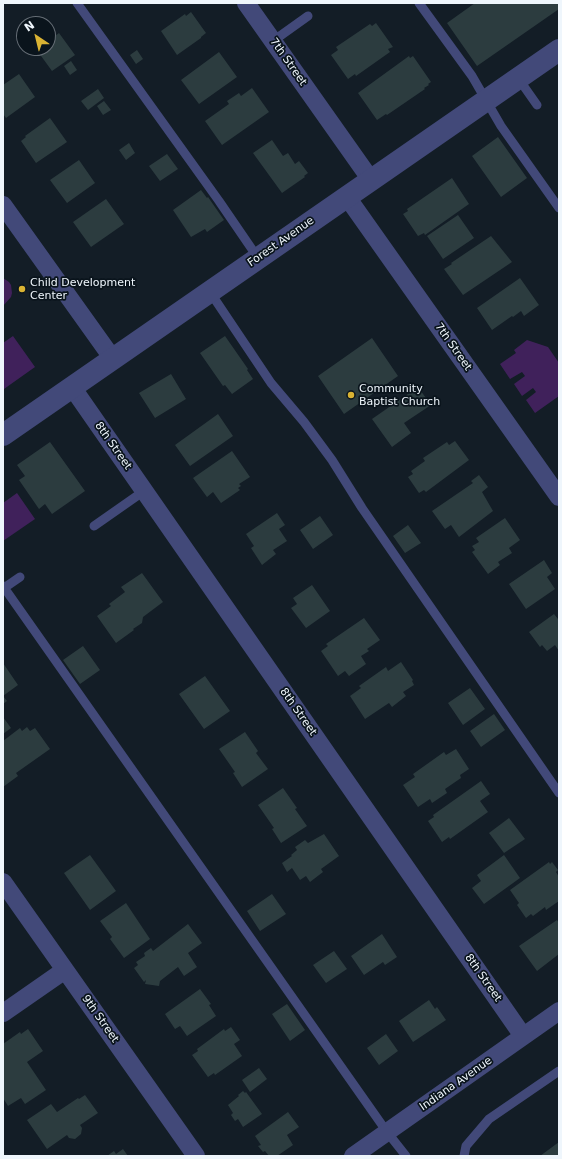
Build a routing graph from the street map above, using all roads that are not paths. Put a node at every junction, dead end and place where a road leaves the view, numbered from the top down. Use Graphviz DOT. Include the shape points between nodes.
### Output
graph roads {
  1 [pos="77,3"];
  2 [pos="246,3"];
  3 [pos="419,3"];
  4 [pos="308,16"];
  5 [pos="273,41"];
  6 [pos="559,50"];
  7 [pos="518,78"];
  8 [pos="486,101"];
  9 [pos="537,105"];
  10 [pos="371,180"];
  11 [pos="347,197"];
  12 [pos="3,205"];
  13 [pos="559,208"];
  14 [pos="258,258"];
  15 [pos="210,292"];
  16 [pos="113,359"];
  17 [pos="72,387"];
  18 [pos="3,435"];
  19 [pos="144,491"];
  20 [pos="559,497"];
  21 [pos="94,526"];
  22 [pos="20,577"];
  23 [pos="4,587"];
  24 [pos="559,793"];
  25 [pos="3,882"];
  26 [pos="65,970"];
  27 [pos="559,1011"];
  28 [pos="3,1013"];
  29 [pos="523,1036"];
  30 [pos="559,1071"];
  31 [pos="387,1132"];
  32 [pos="196,1156"];
  33 [pos="353,1156"];
  34 [pos="406,1156"];
  35 [pos="464,1156"];
  1 -- 14 [label="lane"];
  2 -- 5 [label="street, 7th Street"];
  3 -- 8 [label="lane" via="472,76"];
  4 -- 5 [label="lane"];
  5 -- 10 [label="street, 7th Street"];
  6 -- 7 [label="street, Forest Avenue"];
  7 -- 8 [label="street, Forest Avenue"];
  7 -- 9 [label="lane"];
  8 -- 10 [label="street, Forest Avenue"];
  8 -- 13 [label="lane"];
  10 -- 11 [label="street, Forest Avenue"];
  11 -- 14 [label="street, Forest Avenue"];
  11 -- 20 [label="street, 7th Street"];
  12 -- 16 [label="street"];
  14 -- 15 [label="street, Forest Avenue"];
  15 -- 16 [label="street, Forest Avenue"];
  15 -- 24 [label="lane" via="271,383 332,460 362,508"];
  16 -- 17 [label="street, Forest Avenue"];
  17 -- 18 [label="street, Forest Avenue"];
  17 -- 19 [label="street, 8th Street"];
  19 -- 21 [label="lane"];
  19 -- 29 [label="street, 8th Street"];
  22 -- 23 [label="lane"];
  23 -- 31 [label="lane"];
  25 -- 26 [label="street, 9th Street"];
  26 -- 28 [label="street"];
  26 -- 32 [label="street, 9th Street"];
  27 -- 29 [label="street, Indiana Avenue"];
  29 -- 31 [label="street, Indiana Avenue"];
  30 -- 35 [label="lane" via="489,1119 466,1146"];
  31 -- 33 [label="street, Indiana Avenue"];
  31 -- 34 [label="lane"];
}
